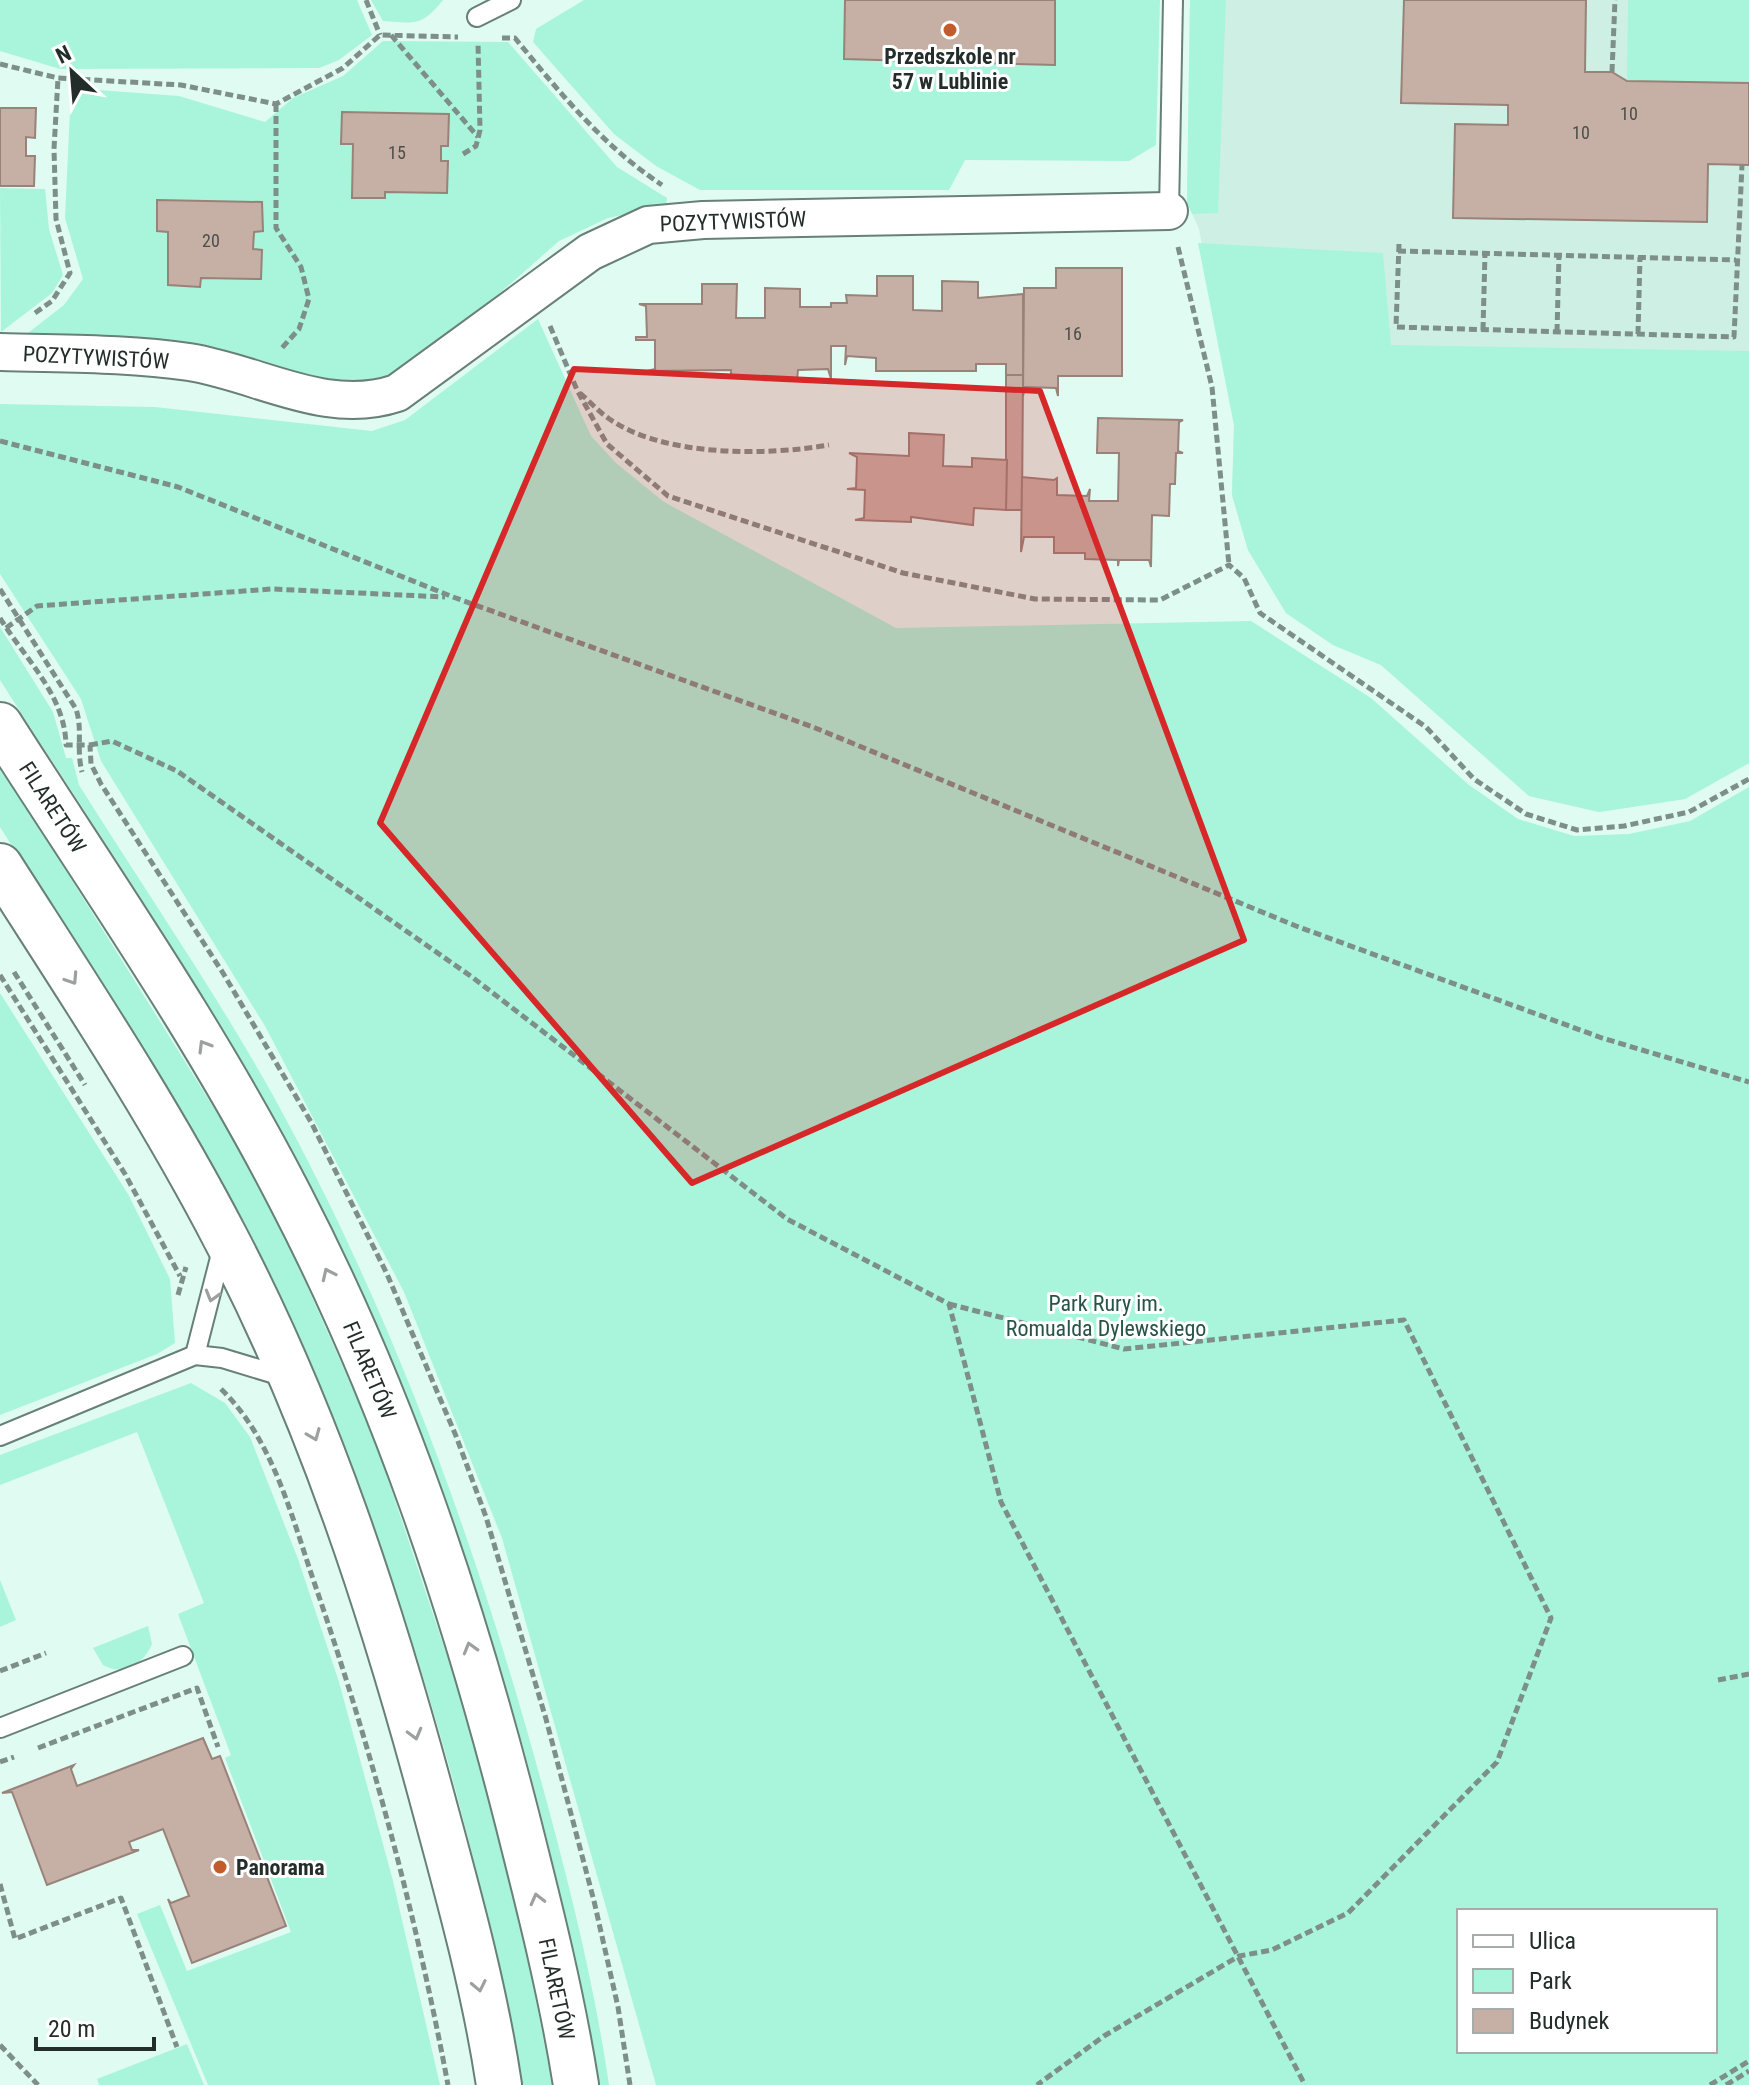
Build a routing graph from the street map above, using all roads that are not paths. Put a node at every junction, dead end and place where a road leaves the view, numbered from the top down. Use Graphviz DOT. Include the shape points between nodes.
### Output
graph roads {
  1 [pos="511,0"];
  2 [pos="1173,0"];
  3 [pos="477,17"];
  4 [pos="1169,211"];
  5 [pos="0,352"];
  6 [pos="0,725"];
  7 [pos="0,866"];
  8 [pos="225,1236"];
  9 [pos="195,1355"];
  10 [pos="290,1379"];
  11 [pos="0,1436"];
  12 [pos="183,1656"];
  13 [pos="0,1728"];
  14 [pos="499,2085"];
  15 [pos="576,2085"];
  1 -- 3 [label="lane"];
  2 -- 4 [label="lane"];
  4 -- 5 [label="street, POZYTYWISTÓW" via="648,225 590,252 397,393 347,402 194,363 144,356"];
  15 -- 6 [label="main road, FILARETÓW, one-way" via="543,1922 463,1621 401,1443 329,1276 265,1150"];
  7 -- 8 [label="main road, one-way" via="121,1055"];
  8 -- 9 [label="lane, one-way"];
  8 -- 10 [label="main road"];
  9 -- 10 [label="lane"];
  9 -- 11 [label="lane"];
  10 -- 14 [label="main road, one-way" via="386,1634 467,1932"];
  12 -- 13 [label="lane"];
}
